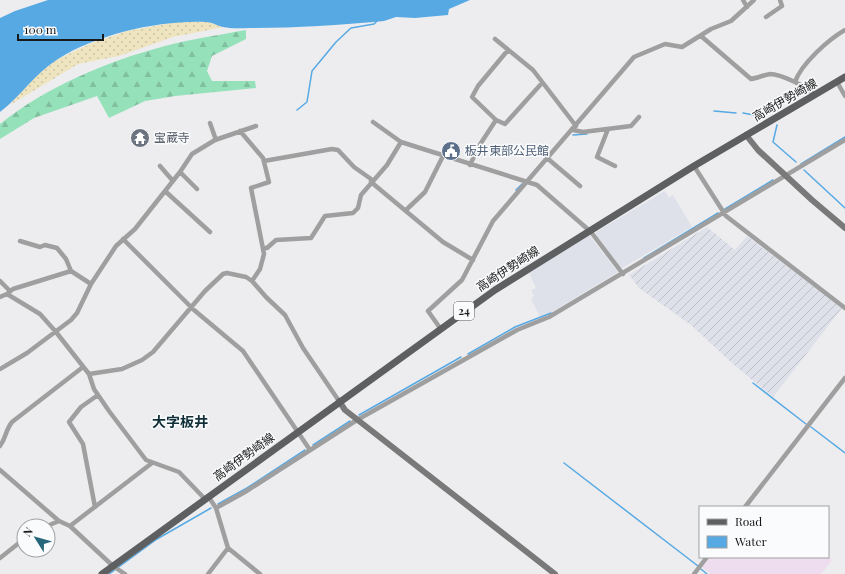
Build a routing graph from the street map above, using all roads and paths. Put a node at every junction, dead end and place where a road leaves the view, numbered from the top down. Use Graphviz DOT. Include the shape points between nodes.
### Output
graph roads {
  1 [pos="743,0"];
  2 [pos="754,0"];
  3 [pos="780,0"];
  4 [pos="747,7"];
  5 [pos="766,17"];
  6 [pos="845,30"];
  7 [pos="701,36"];
  8 [pos="496,39"];
  9 [pos="508,50"];
  10 [pos="845,77"];
  11 [pos="795,82"];
  12 [pos="837,82"];
  13 [pos="542,83"];
  14 [pos="814,95"];
  15 [pos="845,96"];
  16 [pos="639,116"];
  17 [pos="496,120"];
  18 [pos="373,122"];
  19 [pos="210,124"];
  20 [pos="256,126"];
  21 [pos="574,128"];
  22 [pos="608,129"];
  23 [pos="240,131"];
  24 [pos="746,135"];
  25 [pos="216,140"];
  26 [pos="845,140"];
  27 [pos="401,142"];
  28 [pos="443,156"];
  29 [pos="547,158"];
  30 [pos="264,160"];
  31 [pos="470,165"];
  32 [pos="160,166"];
  33 [pos="615,166"];
  34 [pos="694,166"];
  35 [pos="180,172"];
  36 [pos="785,175"];
  37 [pos="174,181"];
  38 [pos="371,182"];
  39 [pos="527,182"];
  40 [pos="580,186"];
  41 [pos="197,189"];
  42 [pos="165,191"];
  43 [pos="406,210"];
  44 [pos="723,213"];
  45 [pos="845,228"];
  46 [pos="589,230"];
  47 [pos="210,232"];
  48 [pos="123,239"];
  49 [pos="20,242"];
  50 [pos="263,248"];
  51 [pos="473,260"];
  52 [pos="71,271"];
  53 [pos="623,274"];
  54 [pos="0,281"];
  55 [pos="252,281"];
  56 [pos="91,284"];
  57 [pos="9,292"];
  58 [pos="0,297"];
  59 [pos="191,307"];
  60 [pos="845,308"];
  61 [pos="440,328"];
  62 [pos="56,332"];
  63 [pos="83,367"];
  64 [pos="0,369"];
  65 [pos="89,374"];
  66 [pos="845,378"];
  67 [pos="98,395"];
  68 [pos="339,401"];
  69 [pos="357,420"];
  70 [pos="298,431"];
  71 [pos="0,446"];
  72 [pos="310,450"];
  73 [pos="152,464"];
  74 [pos="0,470"];
  75 [pos="206,498"];
  76 [pos="746,506"];
  77 [pos="95,507"];
  78 [pos="216,508"];
  79 [pos="59,521"];
  80 [pos="56,522"];
  81 [pos="70,526"];
  82 [pos="16,545"];
  83 [pos="228,548"];
  84 [pos="0,558"];
  85 [pos="706,558"];
  86 [pos="113,566"];
  87 [pos="102,574"];
  88 [pos="126,574"];
  89 [pos="208,574"];
  90 [pos="260,574"];
  91 [pos="555,574"];
  92 [pos="694,574"];
  1 -- 4 [label="street"];
  2 -- 4 [label="street"];
  3 -- 5 [label="street" via="782,6"];
  4 -- 7 [label="street" via="731,21"];
  6 -- 11 [label="street" via="819,50 798,73"];
  7 -- 11 [label="street" via="751,79 771,74"];
  7 -- 21 [label="street" via="682,47 665,44 637,55"];
  8 -- 9 [label="street"];
  9 -- 13 [label="street" via="533,70"];
  9 -- 17 [label="street" via="478,86 472,98"];
  10 -- 12 [label="main road, 高崎伊勢崎線 / 24"];
  11 -- 14 [label="street" via="809,89"];
  12 -- 14 [label="main road, 高崎伊勢崎線 / 24"];
  12 -- 15 [label="street"];
  13 -- 17 [label="street" via="505,124"];
  13 -- 21 [label="street"];
  14 -- 24 [label="main road, 高崎伊勢崎線 / 24"];
  16 -- 22 [label="street" via="631,126"];
  17 -- 31 [label="street"];
  18 -- 27 [label="street"];
  19 -- 25 [label="street"];
  20 -- 23 [label="street"];
  21 -- 22 [label="street" via="583,132"];
  21 -- 29 [label="street"];
  22 -- 33 [label="street" via="597,157"];
  23 -- 25 [label="street"];
  23 -- 30 [label="street"];
  24 -- 34 [label="main road, 高崎伊勢崎線 / 24"];
  24 -- 36 [label="street"];
  25 -- 35 [label="street" via="192,154"];
  26 -- 36 [label="street"];
  27 -- 28 [label="street"];
  27 -- 38 [label="street" via="387,165"];
  28 -- 31 [label="street"];
  28 -- 43 [label="street" via="425,192"];
  29 -- 39 [label="street"];
  29 -- 40 [label="street"];
  30 -- 38 [label="street" via="334,149 371,179"];
  30 -- 50 [label="street" via="269,182 251,188"];
  31 -- 39 [label="street"];
  32 -- 37 [label="street"];
  34 -- 44 [label="street"];
  34 -- 46 [label="main road, 高崎伊勢崎線 / 24"];
  35 -- 37 [label="street"];
  35 -- 41 [label="street"];
  36 -- 44 [label="street"];
  36 -- 45 [label="street"];
  37 -- 42 [label="street"];
  38 -- 43 [label="street"];
  38 -- 50 [label="street" via="353,213 325,216 311,238 276,240 267,248"];
  39 -- 46 [label="street" via="537,186"];
  39 -- 51 [label="street" via="493,221"];
  42 -- 47 [label="street"];
  42 -- 48 [label="street" via="135,229"];
  43 -- 51 [label="street" via="443,242"];
  44 -- 53 [label="street"];
  44 -- 60 [label="street"];
  46 -- 53 [label="street"];
  46 -- 61 [label="main road, 高崎伊勢崎線 / 24"];
  48 -- 56 [label="street"];
  48 -- 59 [label="street"];
  49 -- 52 [label="street" via="57,248"];
  50 -- 55 [label="street" via="260,269"];
  51 -- 61 [label="street" via="459,284 428,311"];
  52 -- 56 [label="street"];
  52 -- 57 [label="street"];
  53 -- 69 [label="street" via="549,317 517,330"];
  54 -- 57 [label="street"];
  55 -- 59 [label="street" via="246,277 225,273"];
  55 -- 68 [label="street" via="266,298 285,314 302,348"];
  56 -- 62 [label="street" via="77,313"];
  57 -- 58 [label="street"];
  57 -- 62 [label="street" via="40,314"];
  59 -- 65 [label="street" via="153,352 142,360 122,369"];
  59 -- 70 [label="street" via="244,351"];
  61 -- 68 [label="main road, 高崎伊勢崎線 / 24"];
  62 -- 63 [label="street"];
  62 -- 64 [label="street"];
  63 -- 65 [label="street"];
  63 -- 71 [label="street" via="12,422"];
  65 -- 67 [label="street"];
  66 -- 76 [label="street"];
  67 -- 73 [label="street" via="141,454"];
  67 -- 77 [label="street" via="82,407 69,422 83,444"];
  68 -- 69 [label="street"];
  68 -- 70 [label="main road, 高崎伊勢崎線 / 24"];
  69 -- 72 [label="street"];
  69 -- 91 [label="street"];
  70 -- 72 [label="street"];
  70 -- 75 [label="main road, 高崎伊勢崎線 / 24"];
  72 -- 78 [label="street"];
  73 -- 75 [label="street" via="179,472"];
  73 -- 77 [label="street"];
  74 -- 79 [label="street"];
  75 -- 78 [label="street"];
  75 -- 86 [label="main road, 高崎伊勢崎線 / 24"];
  77 -- 81 [label="street"];
  78 -- 83 [label="street"];
  79 -- 80 [label="street"];
  79 -- 81 [label="street"];
  81 -- 86 [label="street"];
  82 -- 84 [label="street"];
  83 -- 89 [label="street"];
  83 -- 90 [label="street"];
  85 -- 92 [label="street"];
  86 -- 87 [label="main road, 高崎伊勢崎線 / 24"];
  86 -- 88 [label="street"];
}
